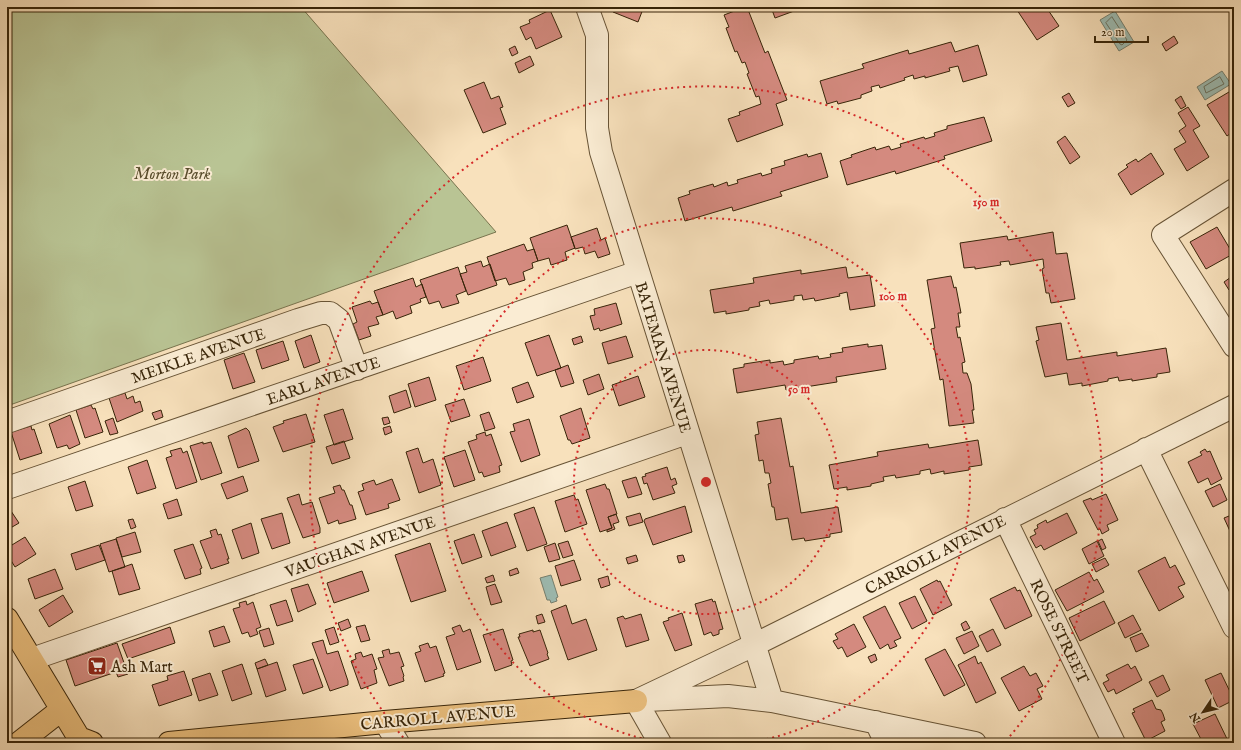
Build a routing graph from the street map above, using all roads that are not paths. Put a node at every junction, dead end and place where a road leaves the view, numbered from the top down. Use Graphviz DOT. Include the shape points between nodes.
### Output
graph roads {
  1 [pos="587,7"];
  2 [pos="1234,190"];
  3 [pos="638,272"];
  4 [pos="1234,346"];
  5 [pos="357,369"];
  6 [pos="1234,406"];
  7 [pos="7,422"];
  8 [pos="687,433"];
  9 [pos="1146,449"];
  10 [pos="7,488"];
  11 [pos="1005,519"];
  12 [pos="7,619"];
  13 [pos="1234,627"];
  14 [pos="754,645"];
  15 [pos="32,659"];
  16 [pos="636,701"];
  17 [pos="772,701"];
  18 [pos="61,710"];
  19 [pos="385,722"];
  20 [pos="876,722"];
  21 [pos="19,743"];
  22 [pos="92,743"];
  23 [pos="181,743"];
  24 [pos="398,743"];
  25 [pos="660,743"];
  26 [pos="886,743"];
  27 [pos="975,743"];
  28 [pos="1114,743"];
  1 -- 3 [label="street, BATEMAN AVENUE" via="597,35 597,128 600,146"];
  2 -- 4 [label="street" via="1164,235"];
  3 -- 5 [label="street, EARL AVENUE"];
  3 -- 8 [label="street, BATEMAN AVENUE"];
  5 -- 7 [label="street, MEIKLE AVENUE" via="339,320 330,313 321,314"];
  5 -- 10 [label="street, EARL AVENUE"];
  6 -- 9 [label="street, CARROLL AVENUE"];
  8 -- 14 [label="street, BATEMAN AVENUE"];
  8 -- 15 [label="street, VAUGHAN AVENUE"];
  9 -- 11 [label="street, CARROLL AVENUE"];
  9 -- 13 [label="street"];
  11 -- 14 [label="street, CARROLL AVENUE"];
  11 -- 28 [label="street, ROSE STREET"];
  12 -- 15 [label="main road"];
  14 -- 16 [label="street, CARROLL AVENUE"];
  14 -- 17 [label="street, BATEMAN AVENUE"];
  15 -- 18 [label="main road"];
  16 -- 17 [label="street, CARROLL AVENUE" via="728,696"];
  16 -- 19 [label="main road, CARROLL AVENUE"];
  16 -- 25 [label="street"];
  17 -- 20 [label="street, CARROLL AVENUE"];
  18 -- 21 [label="main road"];
  18 -- 22 [label="main road" via="79,738"];
  19 -- 23 [label="main road, CARROLL AVENUE"];
  19 -- 24 [label="street"];
  20 -- 26 [label="street"];
  20 -- 27 [label="street, CARROLL AVENUE"];
}
